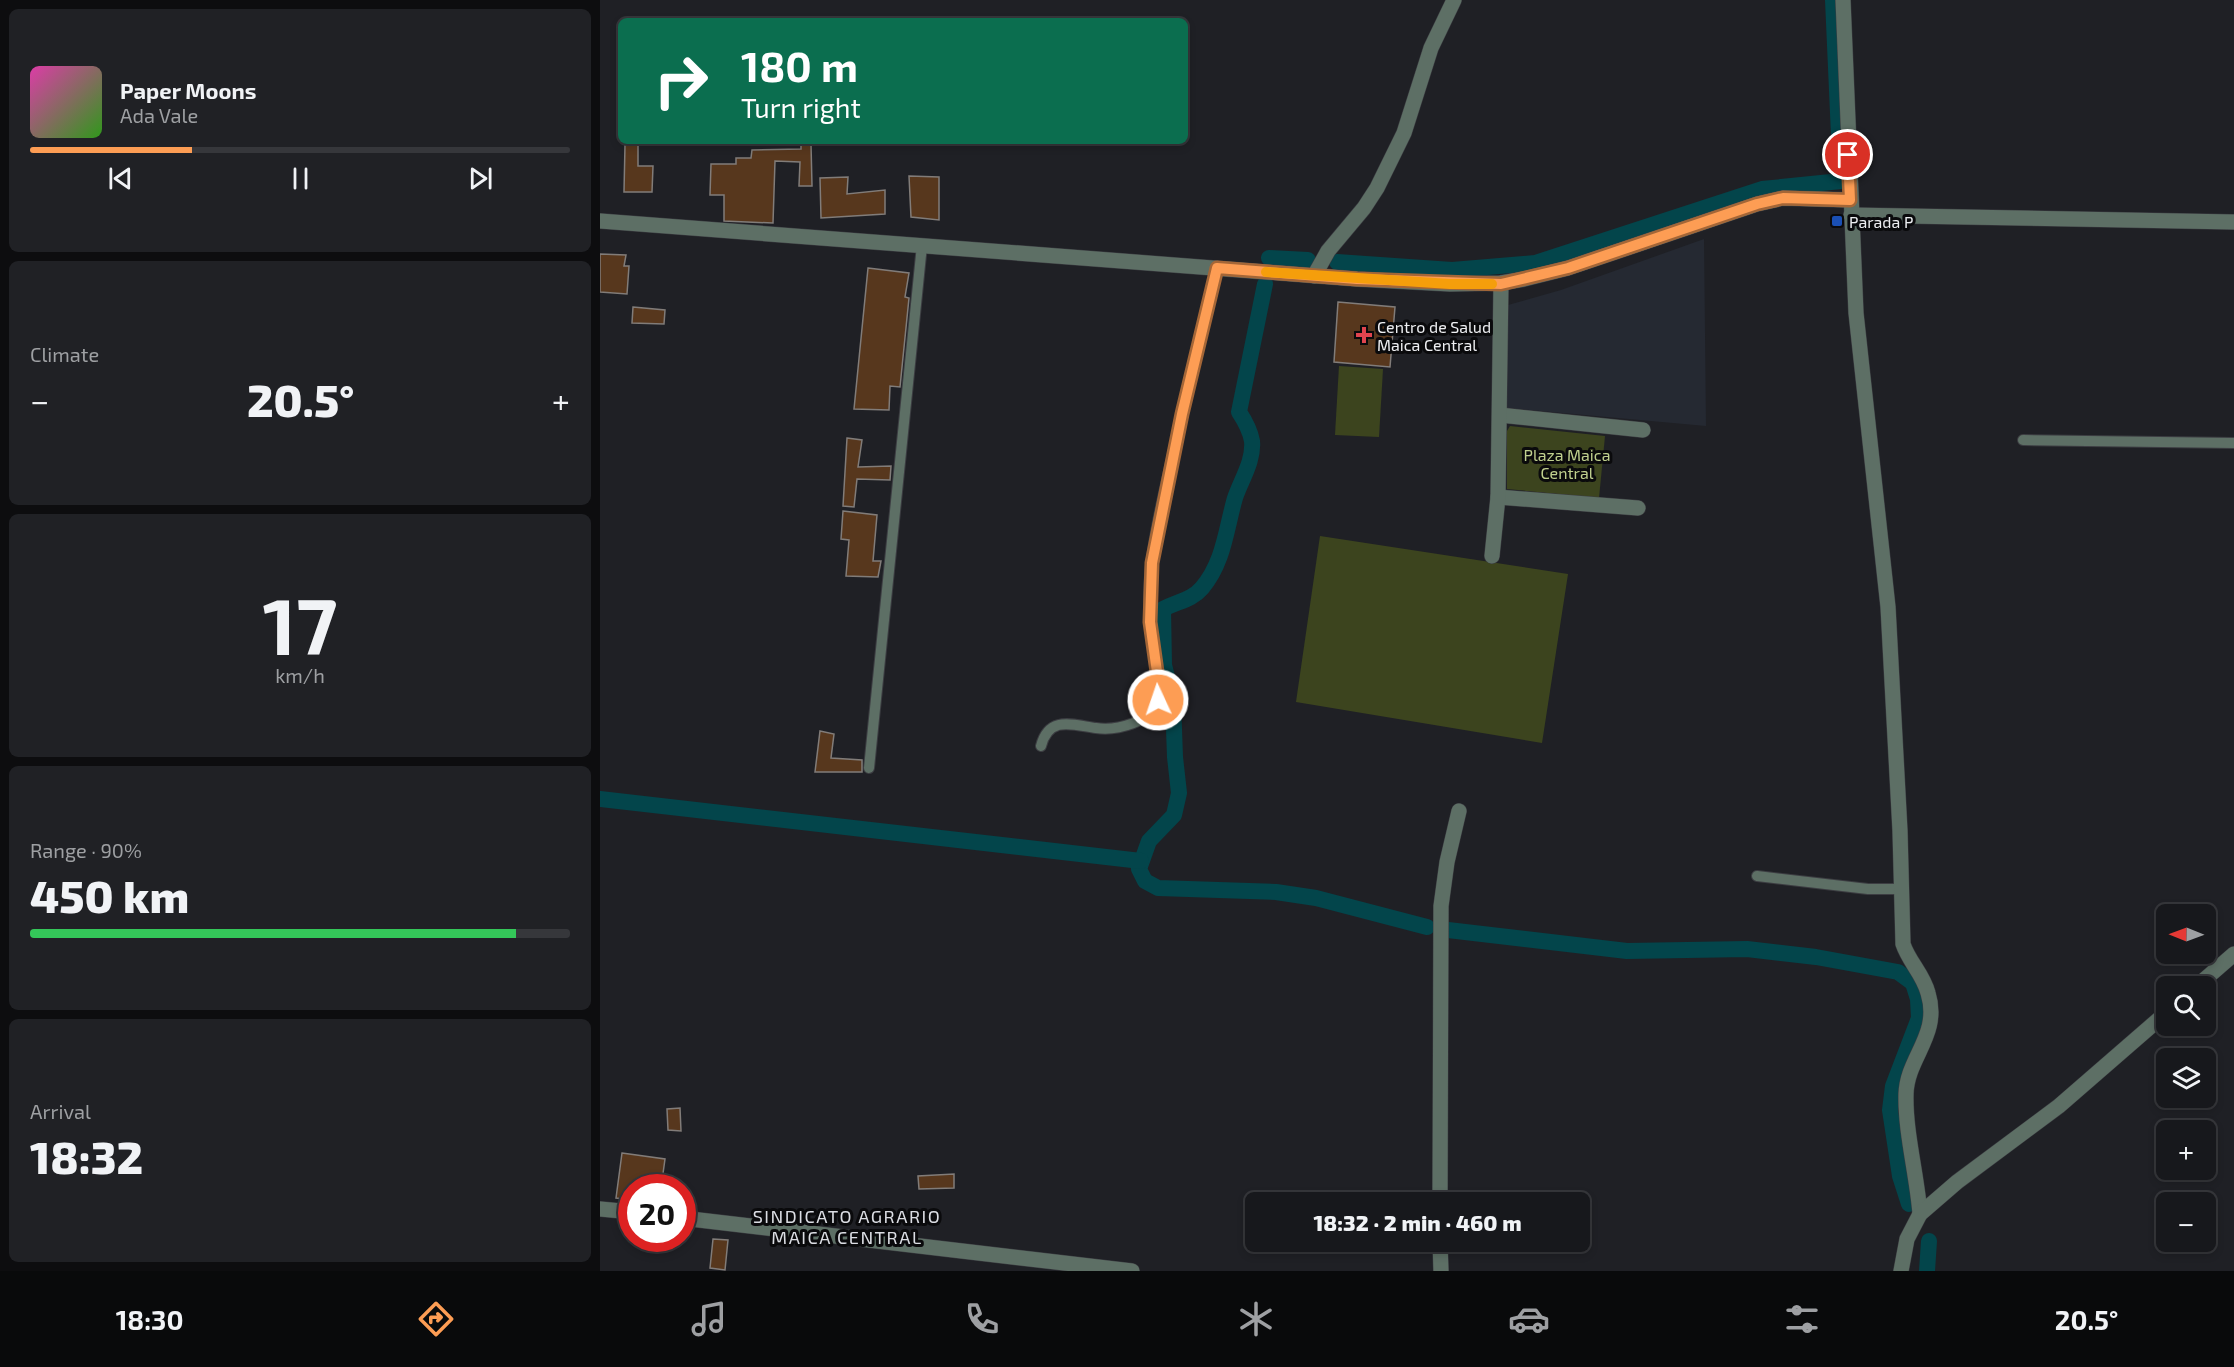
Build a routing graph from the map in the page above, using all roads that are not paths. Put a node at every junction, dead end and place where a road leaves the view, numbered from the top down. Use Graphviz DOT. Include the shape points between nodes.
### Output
graph roads {
  1 [pos="1454,0"];
  2 [pos="1843,0"];
  3 [pos="1851,207"];
  4 [pos="600,221"];
  5 [pos="2234,222"];
  6 [pos="922,245"];
  7 [pos="1217,268"];
  8 [pos="1314,276"];
  9 [pos="1501,284"];
  10 [pos="1500,415"];
  11 [pos="1643,430"];
  12 [pos="2023,440"];
  13 [pos="2234,444"];
  14 [pos="1498,497"];
  15 [pos="1638,508"];
  16 [pos="1492,556"];
  17 [pos="1041,746"];
  18 [pos="868,768"];
  19 [pos="1459,812"];
  20 [pos="1757,876"];
  21 [pos="1900,890"];
  22 [pos="2234,954"];
  23 [pos="2209,976"];
  24 [pos="2156,1022"];
  25 [pos="1440,1192"];
  26 [pos="600,1209"];
  27 [pos="618,1211"];
  28 [pos="1920,1214"];
  29 [pos="696,1220"];
  30 [pos="1440,1252"];
  31 [pos="1132,1271"];
  32 [pos="1441,1271"];
  33 [pos="1901,1271"];
  1 -- 8 [label="street" via="1431,48 1410,118 1377,188 1328,251"];
  2 -- 3 [label="street"];
  3 -- 5 [label="street"];
  3 -- 9 [label="street" via="1783,198 1568,268"];
  3 -- 21 [label="street" via="1857,324 1888,608"];
  4 -- 6 [label="street"];
  6 -- 7 [label="street"];
  6 -- 18 [label="lane"];
  7 -- 8 [label="street"];
  7 -- 17 [label="lane" via="1152,563 1150,622 1158,700 1154,710 1143,719 1118,726 1097,728 1076,722 1051,728"];
  8 -- 9 [label="street"];
  9 -- 10 [label="street"];
  10 -- 11 [label="street"];
  10 -- 14 [label="street"];
  12 -- 13 [label="lane"];
  14 -- 15 [label="street"];
  14 -- 16 [label="street"];
  19 -- 25 [label="street" via="1441,906"];
  20 -- 21 [label="lane"];
  21 -- 28 [label="street" via="1903,944 1909,960 1922,976 1932,1013 1930,1031 1906,1091"];
  22 -- 23 [label="street"];
  24 -- 28 [label="street" via="2058,1106"];
  26 -- 27 [label="street"];
  28 -- 33 [label="street" via="1907,1239"];
  29 -- 31 [label="street"];
  30 -- 32 [label="street"];
}
